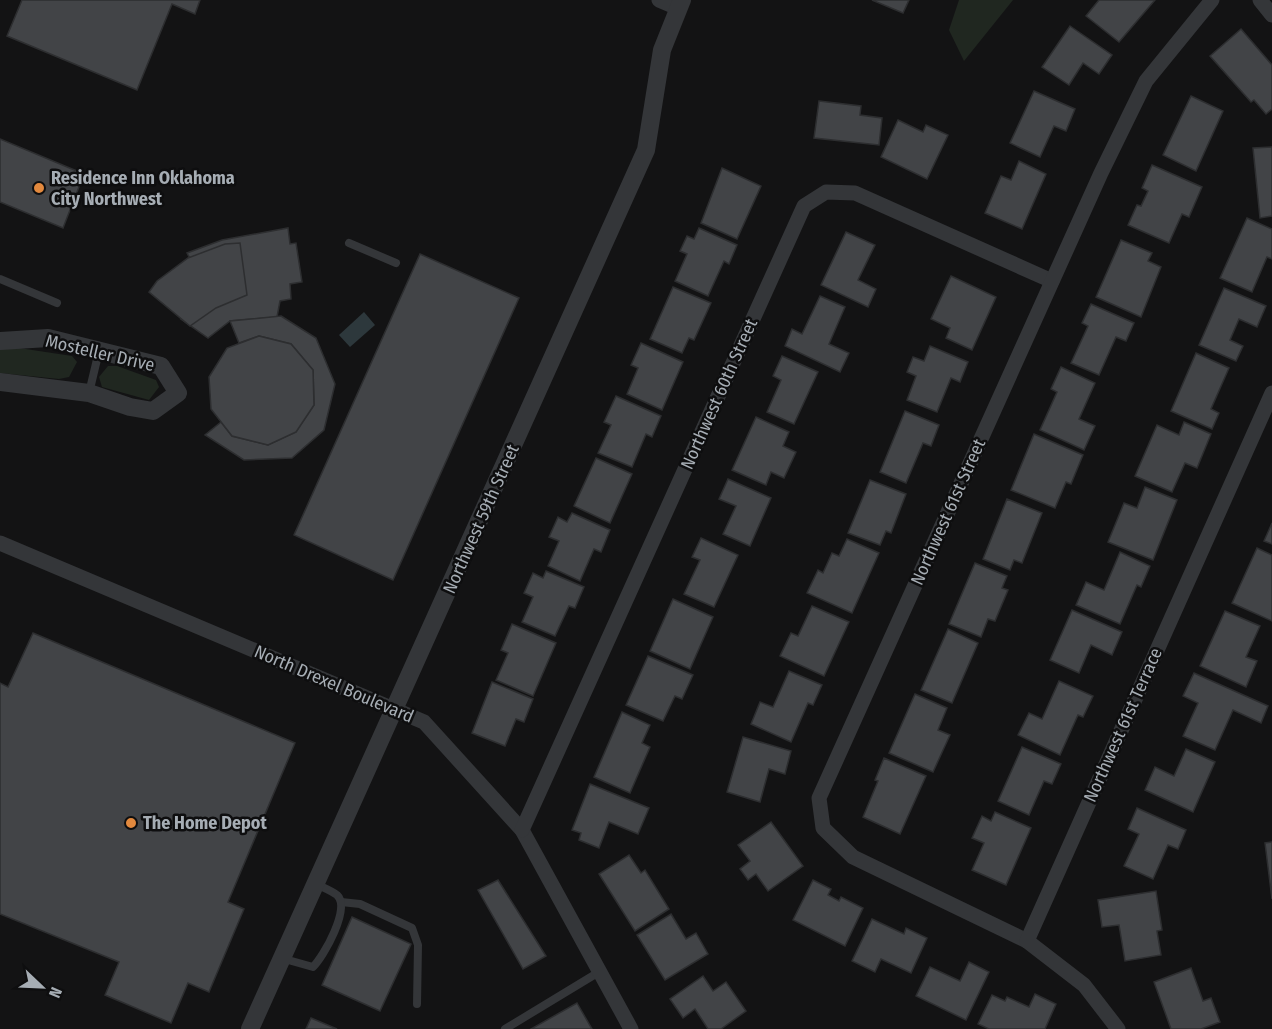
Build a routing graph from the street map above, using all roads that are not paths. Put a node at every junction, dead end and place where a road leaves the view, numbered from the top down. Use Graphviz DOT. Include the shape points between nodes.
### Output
graph roads {
  1 [pos="659,0"];
  2 [pos="1212,0"];
  3 [pos="1260,0"];
  4 [pos="680,4"];
  5 [pos="1272,15"];
  6 [pos="349,243"];
  7 [pos="396,263"];
  8 [pos="0,279"];
  9 [pos="1052,281"];
  10 [pos="57,303"];
  11 [pos="0,341"];
  12 [pos="99,351"];
  13 [pos="0,382"];
  14 [pos="89,393"];
  15 [pos="1272,393"];
  16 [pos="0,543"];
  17 [pos="395,709"];
  18 [pos="522,830"];
  19 [pos="315,884"];
  20 [pos="341,903"];
  21 [pos="1027,941"];
  22 [pos="281,958"];
  23 [pos="598,972"];
  24 [pos="417,1004"];
  25 [pos="250,1029"];
  26 [pos="505,1029"];
  27 [pos="631,1029"];
  28 [pos="1118,1029"];
  1 -- 4 [label="street"];
  2 -- 9 [label="street, Northwest 61st Street" via="1146,81"];
  3 -- 5 [label="street"];
  4 -- 17 [label="street, Northwest 59th Street" via="662,50 646,150"];
  6 -- 7 [label="lane"];
  8 -- 10 [label="lane"];
  9 -- 18 [label="street, Northwest 60th Street" via="855,194 826,192 804,206"];
  9 -- 21 [label="street, Northwest 61st Street" via="819,798 823,828 852,857"];
  11 -- 12 [label="street, Mosteller Drive" via="48,338"];
  12 -- 14 [label="lane"];
  12 -- 14 [label="street, Mosteller Drive" via="161,366 178,393 153,411"];
  13 -- 14 [label="street, Mosteller Drive"];
  15 -- 21 [label="street, Northwest 61st Terrace"];
  16 -- 17 [label="street, North Drexel Boulevard"];
  17 -- 18 [label="street, North Drexel Boulevard" via="424,722"];
  17 -- 19 [label="street, Northwest 59th Street"];
  18 -- 23 [label="street, North Drexel Boulevard"];
  19 -- 20 [label="lane" via="337,895"];
  19 -- 22 [label="street, Northwest 59th Street"];
  20 -- 22 [label="lane" via="341,914 322,958 313,967"];
  20 -- 24 [label="lane" via="360,904 412,928 418,945"];
  21 -- 28 [label="street" via="1084,985"];
  22 -- 25 [label="street, Northwest 59th Street"];
  23 -- 26 [label="lane"];
  23 -- 27 [label="street, North Drexel Boulevard"];
}
